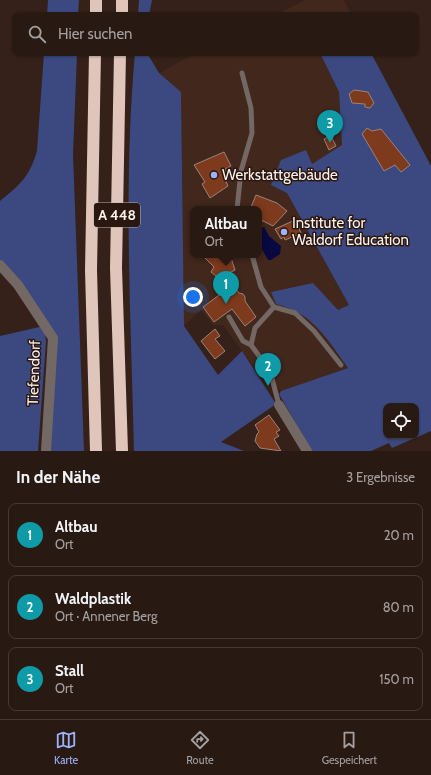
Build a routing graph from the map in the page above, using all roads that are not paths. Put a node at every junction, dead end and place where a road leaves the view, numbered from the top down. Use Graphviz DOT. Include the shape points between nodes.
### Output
graph roads {
  1 [pos="96,0"];
  2 [pos="122,0"];
  3 [pos="96,12"];
  4 [pos="122,12"];
  5 [pos="95,56"];
  6 [pos="120,56"];
  7 [pos="242,73"];
  8 [pos="237,206"];
  9 [pos="253,258"];
  10 [pos="0,265"];
  11 [pos="274,307"];
  12 [pos="229,317"];
  13 [pos="252,345"];
  14 [pos="340,365"];
  15 [pos="279,405"];
  16 [pos="46,451"];
  17 [pos="96,451"];
  18 [pos="122,451"];
  19 [pos="308,451"];
  1 -- 3 [label="highway"];
  2 -- 4 [label="highway"];
  5 -- 17 [label="highway, A 448" via="91,270"];
  6 -- 18 [label="highway, A 448" via="116,268"];
  7 -- 8 [label="lane" via="251,108 252,133 241,171"];
  9 -- 11 [label="lane" via="261,287"];
  10 -- 16 [label="street, Tiefendorf" via="27,297 53,338"];
  11 -- 13 [label="lane" via="256,328"];
  11 -- 14 [label="lane" via="295,313 314,331"];
  12 -- 13 [label="lane" via="243,341"];
  13 -- 15 [label="lane" via="270,371"];
  15 -- 19 [label="street"];
}
